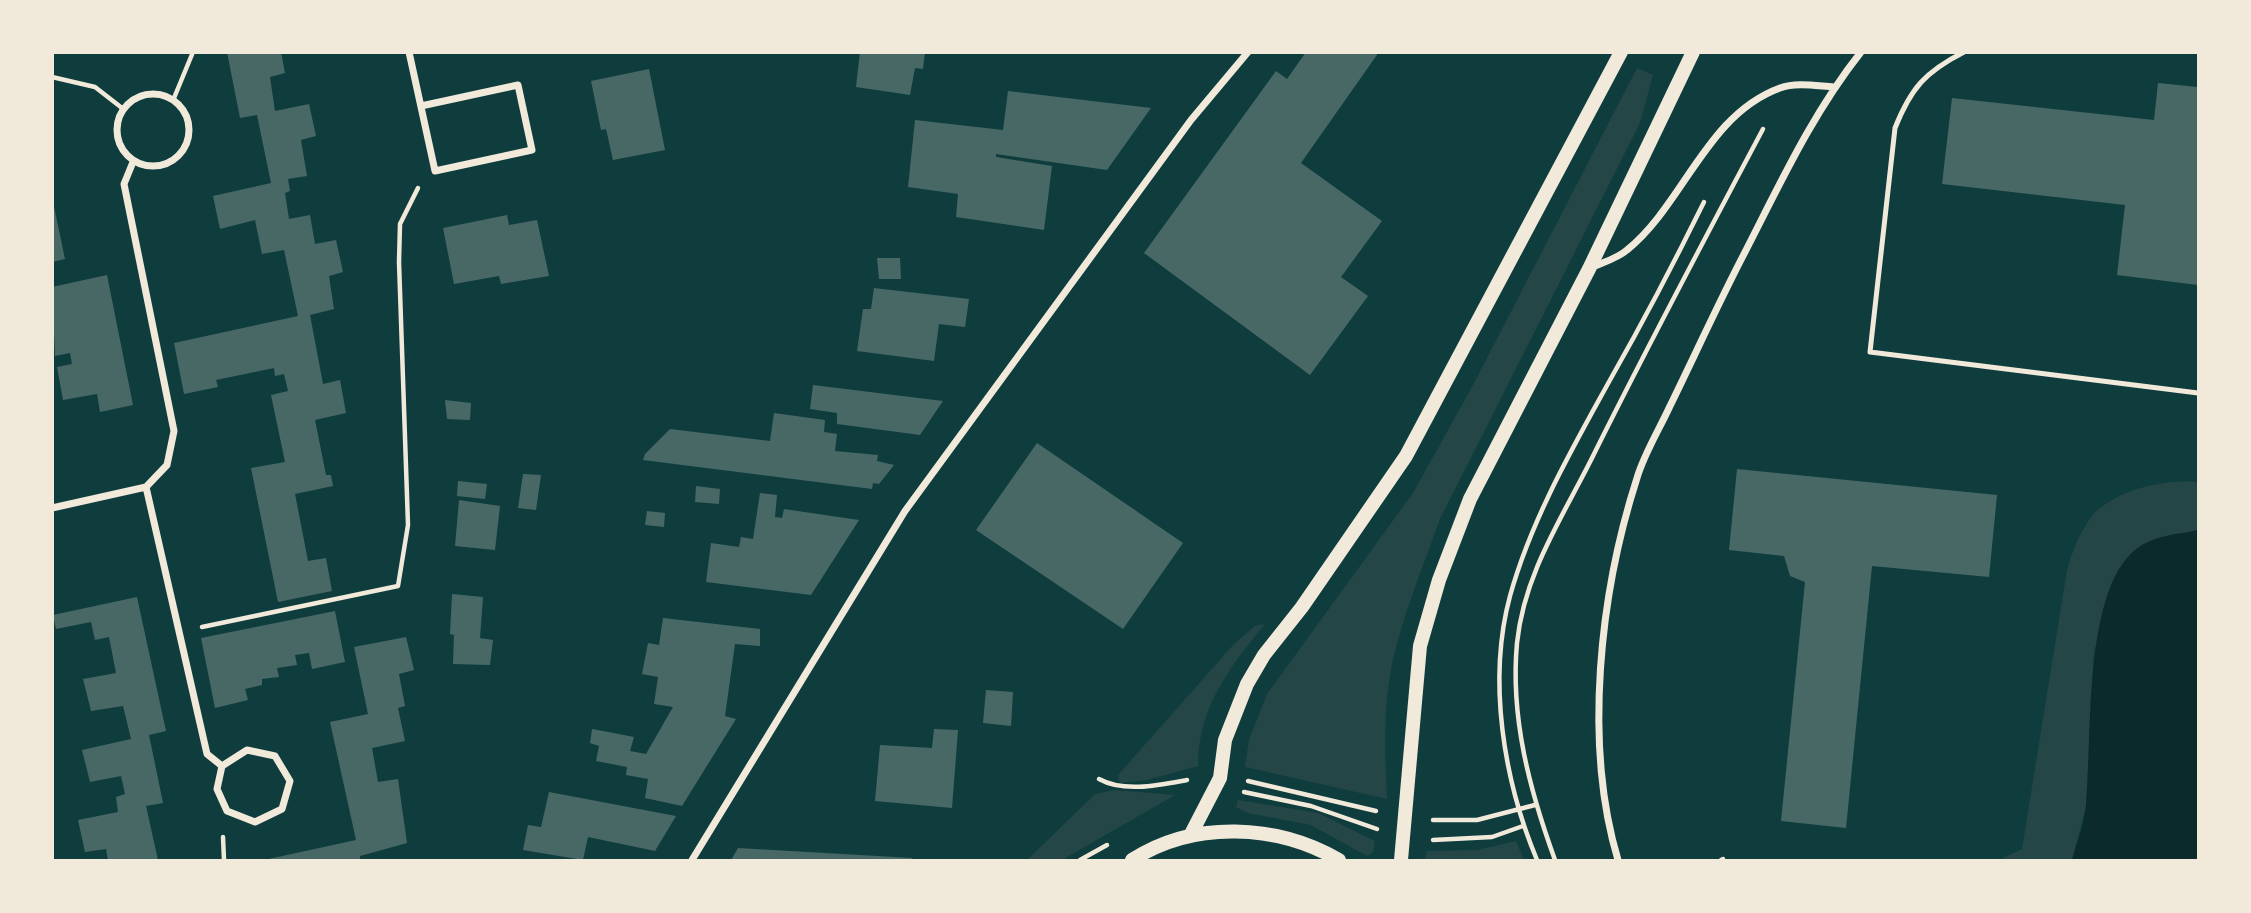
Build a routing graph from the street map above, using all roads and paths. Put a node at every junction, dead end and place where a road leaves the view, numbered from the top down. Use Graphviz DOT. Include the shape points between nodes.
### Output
graph roads {
  1 [pos="192,52"];
  2 [pos="409,52"];
  3 [pos="1248,52"];
  4 [pos="1621,52"];
  5 [pos="1693,52"];
  6 [pos="1861,52"];
  7 [pos="1964,52"];
  8 [pos="52,77"];
  9 [pos="1834,87"];
  10 [pos="174,98"];
  11 [pos="421,106"];
  12 [pos="122,108"];
  13 [pos="133,162"];
  14 [pos="435,171"];
  15 [pos="1706,199"];
  16 [pos="1589,269"];
  17 [pos="2199,393"];
  18 [pos="146,487"];
  19 [pos="52,508"];
  20 [pos="178,632"];
  21 [pos="222,766"];
  22 [pos="1220,778"];
  23 [pos="1099,779"];
  24 [pos="1213,792"];
  25 [pos="1535,805"];
  26 [pos="1517,810"];
  27 [pos="1403,817"];
  28 [pos="1523,826"];
  29 [pos="1190,836"];
  30 [pos="1402,836"];
  31 [pos="692,860"];
  32 [pos="1132,860"];
  33 [pos="1339,860"];
  34 [pos="1401,860"];
  35 [pos="1537,860"];
  36 [pos="1618,860"];
  1 -- 10 [label="path"];
  2 -- 11 [label="street"];
  3 -- 31 [label="street" via="1191,120 905,511"];
  4 -- 22 [label="main road" via="1406,456 1247,684 1225,740"];
  5 -- 16 [label="main road"];
  6 -- 9 [label="street"];
  7 -- 17 [label="lane" via="1938,65 1908,97 1895,128 1870,352"];
  8 -- 12 [label="path" via="95,87"];
  9 -- 16 [label="street" via="1781,87 1756,101 1717,135 1655,222 1626,252"];
  9 -- 36 [label="street" via="1725,291 1637,476 1608,599 1602,658 1600,744"];
  10 -- 12 [label="street" via="146,93"];
  10 -- 13 [label="street" via="190,122 185,150 162,167"];
  11 -- 14 [label="street"];
  11 -- 14 [label="street" via="517,85 532,150"];
  12 -- 13 [label="street" via="116,137"];
  13 -- 18 [label="street" via="124,184 174,431 167,465"];
  14 -- 20 [label="path" via="414,192 400,224 408,525 398,586"];
  15 -- 26 [label="path" via="1563,465 1522,559 1510,598 1501,702"];
  16 -- 27 [label="main road" via="1470,499 1439,580 1420,646"];
  18 -- 19 [label="street"];
  18 -- 20 [label="street"];
  20 -- 21 [label="street" via="207,754"];
  21 -- 21 [label="street" via="217,789 227,811 255,822 282,809 290,781 275,756 247,750"];
  22 -- 23 [label="path" via="1137,786 1111,786"];
  22 -- 24 [label="main road"];
  22 -- 27 [label="path" via="1278,786"];
  24 -- 29 [label="main road"];
  24 -- 30 [label="path" via="1246,792 1311,806"];
  25 -- 26 [label="path"];
  26 -- 27 [label="path" via="1478,820"];
  26 -- 28 [label="path"];
  27 -- 30 [label="main road"];
  28 -- 30 [label="path" via="1462,840"];
  28 -- 35 [label="path"];
  29 -- 32 [label="main road"];
  29 -- 33 [label="main road" via="1263,833 1308,844"];
  30 -- 34 [label="main road"];
}
